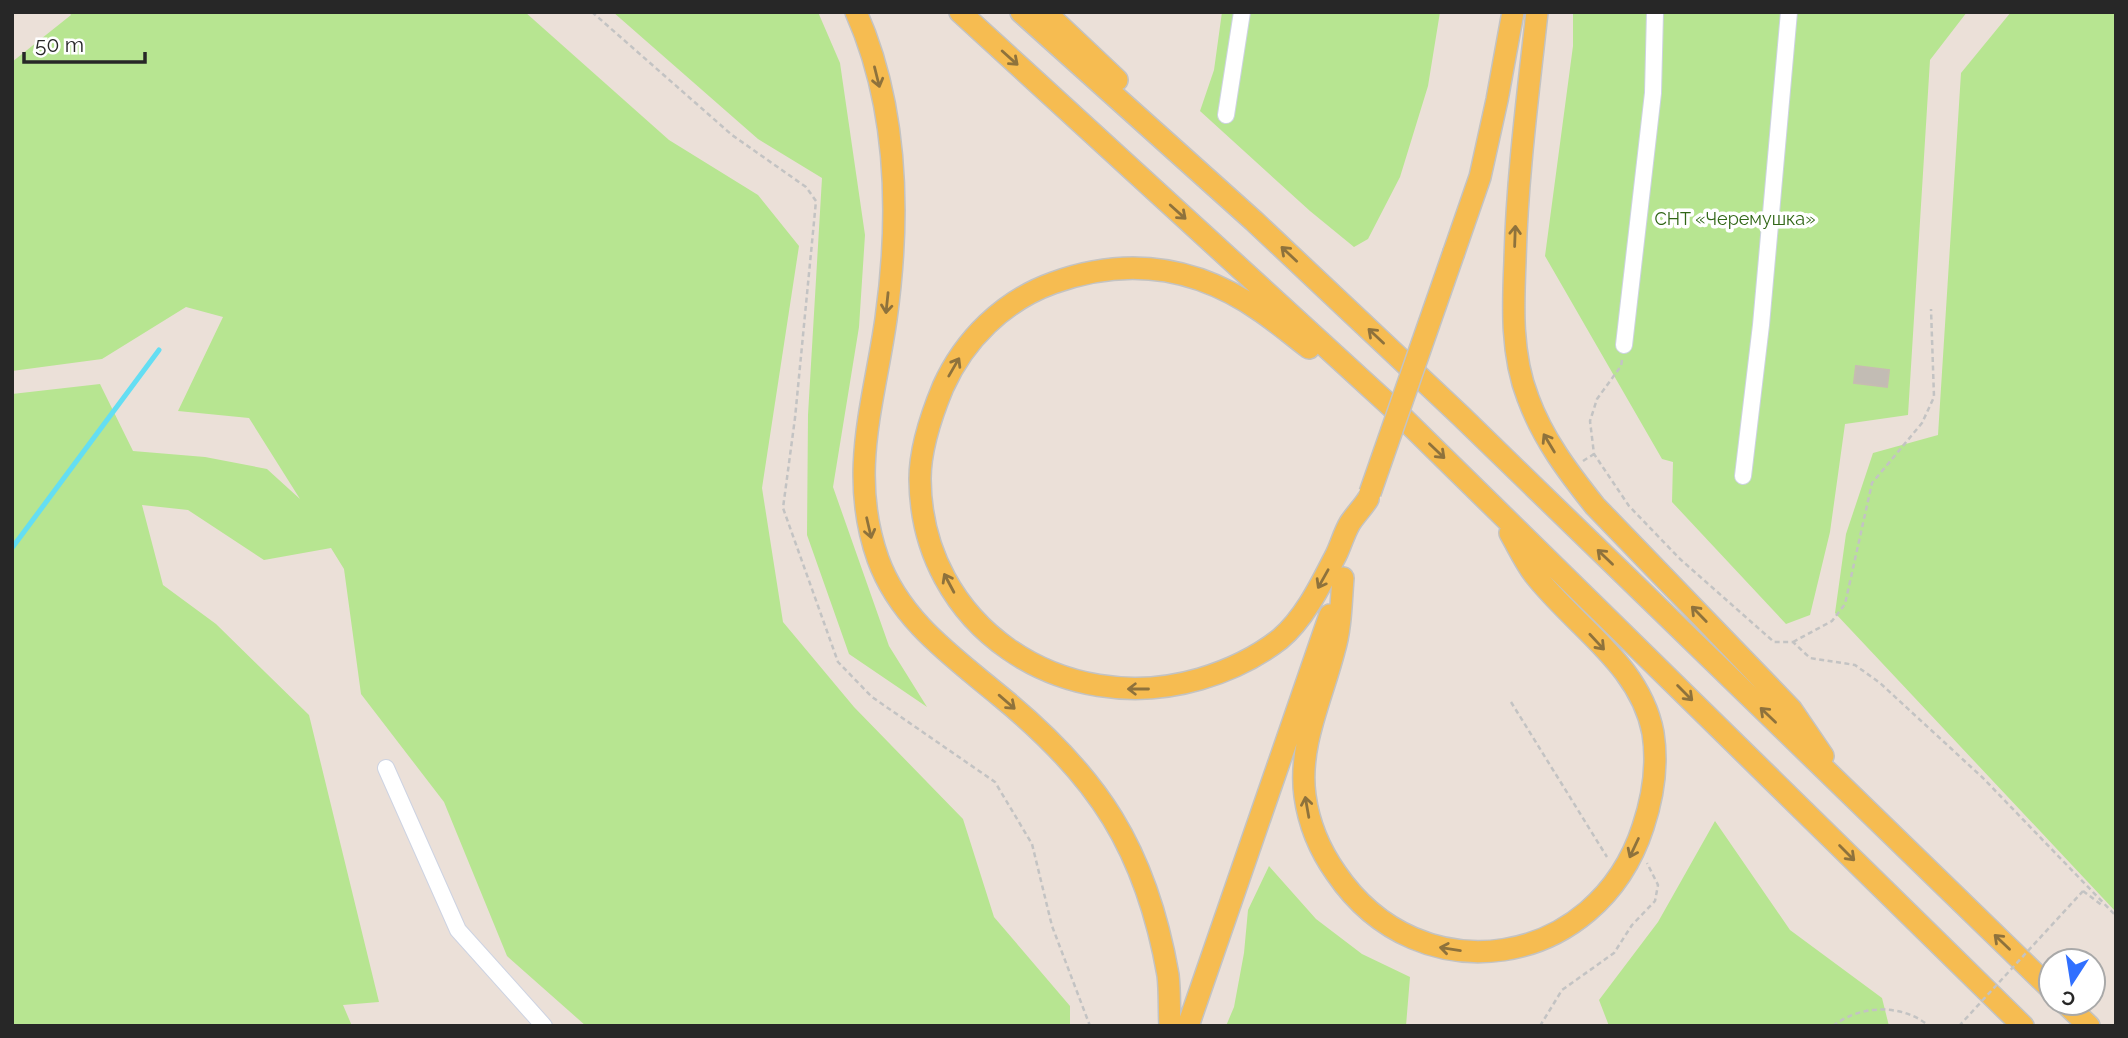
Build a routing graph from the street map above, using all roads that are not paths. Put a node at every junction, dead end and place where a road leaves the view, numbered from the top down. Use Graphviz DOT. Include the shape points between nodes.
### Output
graph roads {
  1 [pos="856,12"];
  2 [pos="960,12"];
  3 [pos="1021,12"];
  4 [pos="1045,12"];
  5 [pos="1241,12"];
  6 [pos="1513,12"];
  7 [pos="1537,12"];
  8 [pos="1655,12"];
  9 [pos="1789,12"];
  10 [pos="1226,115"];
  11 [pos="1163,140"];
  12 [pos="1624,345"];
  13 [pos="1396,411"];
  14 [pos="1743,476"];
  15 [pos="1369,496"];
  16 [pos="1497,510"];
  17 [pos="1343,578"];
  18 [pos="386,768"];
  19 [pos="1852,797"];
  20 [pos="2037,975"];
  21 [pos="544,1026"];
  22 [pos="1170,1026"];
  23 [pos="1188,1026"];
  24 [pos="2022,1026"];
  1 -- 22 [label="main road, one-way" via="886,116 892,178 888,293 864,451 863,494 873,542 904,610 1066,756 1112,815 1148,891 1168,977"];
  2 -- 13 [label="main road, one-way"];
  3 -- 11 [label="main road"];
  4 -- 11 [label="main road" via="1123,85"];
  5 -- 10 [label="lane"];
  6 -- 15 [label="main road, bridge" via="1480,177"];
  19 -- 7 [label="main road, one-way" via="1791,709 1595,506 1545,438 1527,396 1513,304 1517,194"];
  8 -- 12 [label="lane" via="1653,93"];
  9 -- 14 [label="lane"];
  19 -- 11 [label="main road, one-way" via="1461,416"];
  15 -- 13 [label="main road, one-way" via="1306,609 1280,639 1247,660 1181,685 1113,689 1074,681 1024,659 991,637 968,612 933,549 920,479 934,408 965,349 985,326 1011,304 1041,288 1113,268 1182,274 1231,294"];
  13 -- 16 [label="main road, one-way"];
  15 -- 17 [label="main road"];
  16 -- 17 [label="main road, one-way" via="1534,574 1628,674 1645,705 1653,733 1650,802 1638,843 1595,906 1549,938 1480,953 1408,937 1375,916 1346,889 1319,846 1304,792 1305,764 1334,651"];
  16 -- 24 [label="main road, one-way"];
  17 -- 23 [label="main road"];
  18 -- 21 [label="lane" via="458,930"];
  20 -- 19 [label="main road, one-way"];
}
